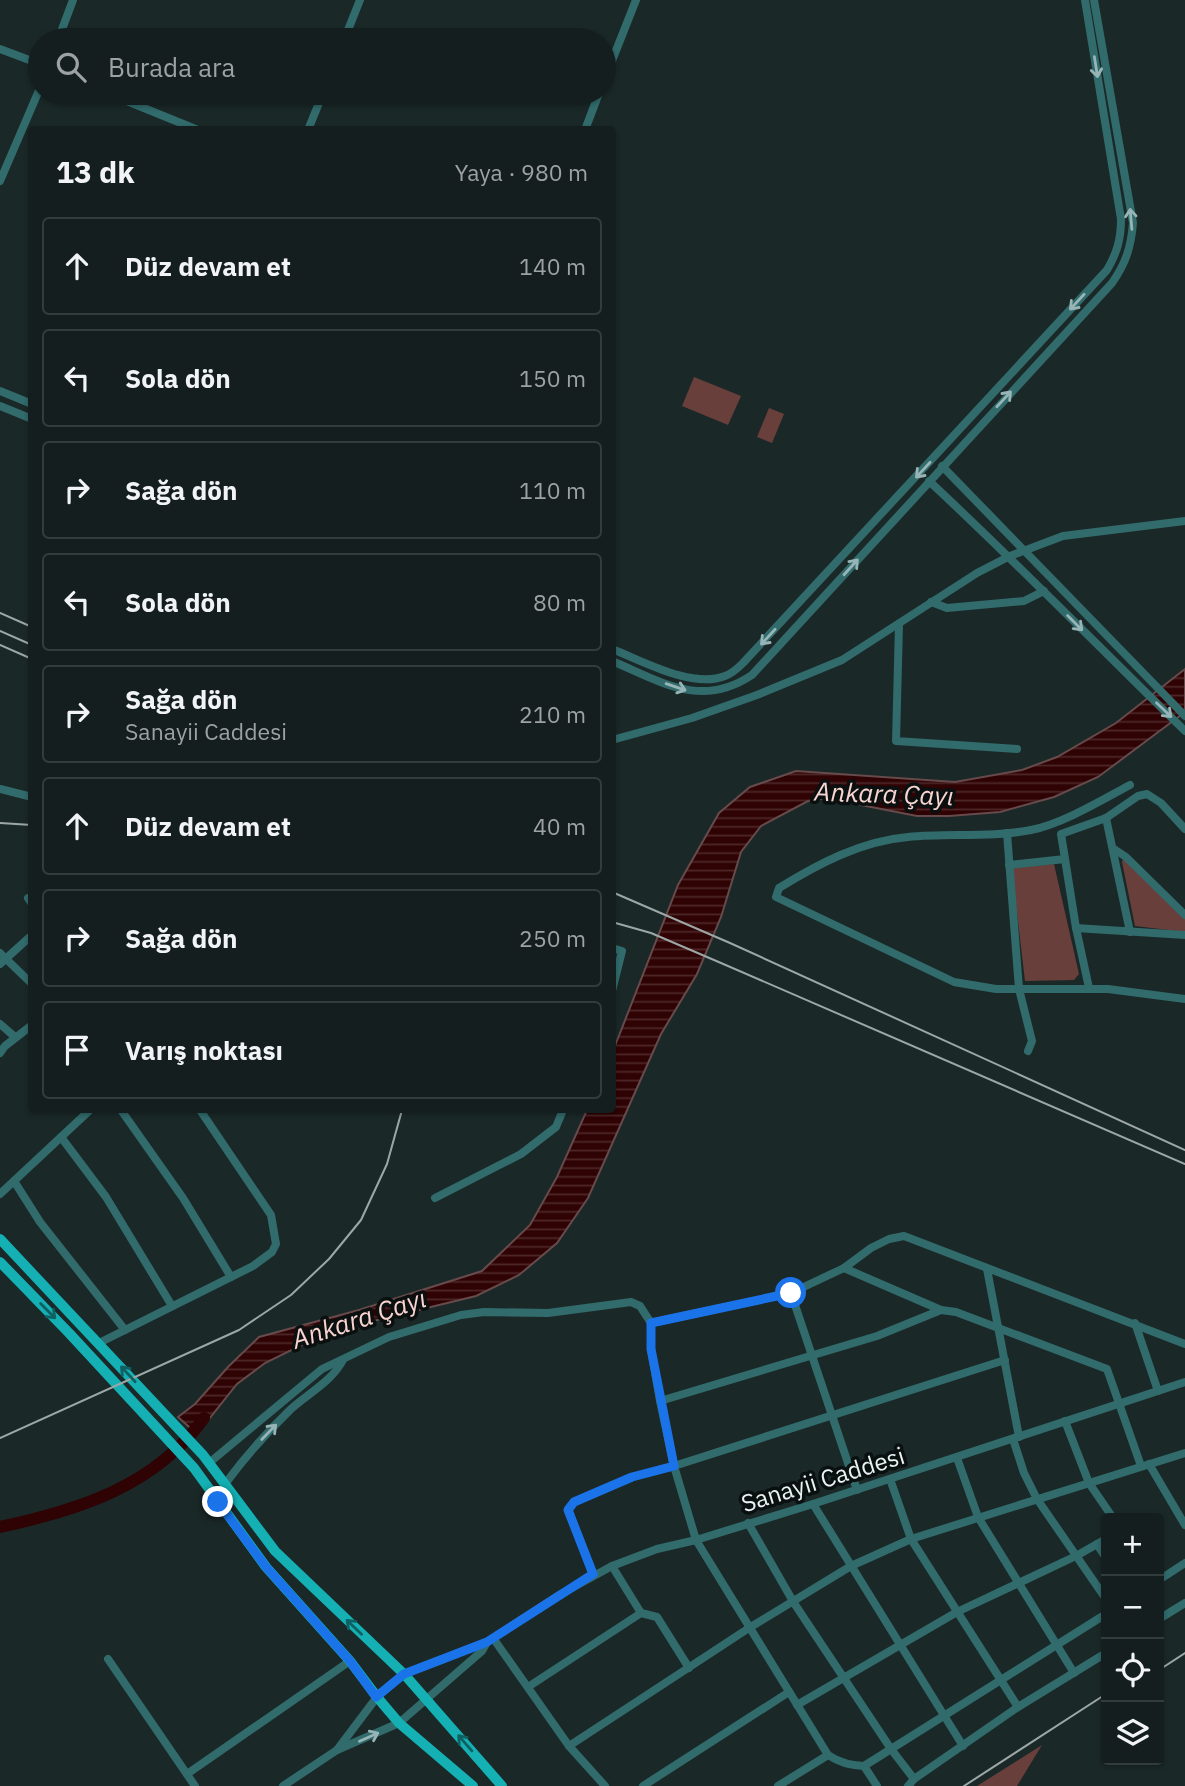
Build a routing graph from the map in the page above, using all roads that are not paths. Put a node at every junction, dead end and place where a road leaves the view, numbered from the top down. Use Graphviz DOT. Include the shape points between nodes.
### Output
graph roads {
  1 [pos="73,0"];
  2 [pos="360,0"];
  3 [pos="636,0"];
  4 [pos="1085,0"];
  5 [pos="1094,0"];
  6 [pos="62,28"];
  7 [pos="349,28"];
  8 [pos="0,49"];
  9 [pos="616,51"];
  10 [pos="28,60"];
  11 [pos="33,105"];
  12 [pos="137,105"];
  13 [pos="318,105"];
  14 [pos="594,105"];
  15 [pos="188,126"];
  16 [pos="310,126"];
  17 [pos="587,126"];
  18 [pos="0,181"];
  19 [pos="0,391"];
  20 [pos="28,402"];
  21 [pos="0,406"];
  22 [pos="28,417"];
  23 [pos="942,466"];
  24 [pos="929,481"];
  25 [pos="1185,521"];
  26 [pos="1025,551"];
  27 [pos="1010,556"];
  28 [pos="1044,591"];
  29 [pos="931,601"];
  30 [pos="899,624"];
  31 [pos="616,651"];
  32 [pos="616,663"];
  33 [pos="1185,716"];
  34 [pos="1185,731"];
  35 [pos="616,739"];
  36 [pos="1017,749"];
  37 [pos="1130,785"];
  38 [pos="0,789"];
  39 [pos="28,796"];
  40 [pos="1106,818"];
  41 [pos="1185,829"];
  42 [pos="1007,833"];
  43 [pos="1114,849"];
  44 [pos="1065,859"];
  45 [pos="1009,865"];
  46 [pos="1185,915"];
  47 [pos="1076,928"];
  48 [pos="1130,932"];
  49 [pos="1185,935"];
  50 [pos="28,938"];
  51 [pos="616,949"];
  52 [pos="2,959"];
  53 [pos="616,975"];
  54 [pos="28,981"];
  55 [pos="1089,988"];
  56 [pos="1019,989"];
  57 [pos="1185,999"];
  58 [pos="0,1024"];
  59 [pos="28,1028"];
  60 [pos="15,1037"];
  61 [pos="1028,1051"];
  62 [pos="0,1054"];
  63 [pos="87,1113"];
  64 [pos="123,1113"];
  65 [pos="202,1113"];
  66 [pos="562,1113"];
  67 [pos="61,1137"];
  68 [pos="14,1181"];
  69 [pos="0,1194"];
  70 [pos="435,1198"];
  71 [pos="0,1238"];
  72 [pos="0,1262"];
  73 [pos="844,1268"];
  74 [pos="987,1269"];
  75 [pos="230,1277"];
  76 [pos="791,1293"];
  77 [pos="172,1306"];
  78 [pos="941,1310"];
  79 [pos="651,1323"];
  80 [pos="1135,1323"];
  81 [pos="125,1330"];
  82 [pos="999,1330"];
  83 [pos="99,1343"];
  84 [pos="1185,1344"];
  85 [pos="813,1355"];
  86 [pos="344,1360"];
  87 [pos="1005,1360"];
  88 [pos="1185,1382"];
  89 [pos="1158,1391"];
  90 [pos="660,1401"];
  91 [pos="1120,1404"];
  92 [pos="832,1414"];
  93 [pos="1065,1420"];
  94 [pos="1016,1438"];
  95 [pos="1185,1453"];
  96 [pos="957,1458"];
  97 [pos="206,1459"];
  98 [pos="1145,1465"];
  99 [pos="674,1466"];
  100 [pos="890,1479"];
  101 [pos="1089,1483"];
  102 [pos="225,1484"];
  103 [pos="857,1490"];
  104 [pos="1037,1499"];
  105 [pos="813,1504"];
  106 [pos="1110,1513"];
  107 [pos="978,1517"];
  108 [pos="748,1523"];
  109 [pos="1185,1525"];
  110 [pos="911,1539"];
  111 [pos="696,1540"];
  112 [pos="1101,1542"];
  113 [pos="1097,1544"];
  114 [pos="1101,1550"];
  115 [pos="1076,1556"];
  116 [pos="1185,1563"];
  117 [pos="612,1566"];
  118 [pos="851,1566"];
  119 [pos="593,1574"];
  120 [pos="1164,1577"];
  121 [pos="1018,1582"];
  122 [pos="1101,1592"];
  123 [pos="794,1603"];
  124 [pos="1185,1603"];
  125 [pos="957,1612"];
  126 [pos="641,1613"];
  127 [pos="1164,1616"];
  128 [pos="1101,1617"];
  129 [pos="749,1628"];
  130 [pos="490,1640"];
  131 [pos="901,1646"];
  132 [pos="1058,1646"];
  133 [pos="1101,1656"];
  134 [pos="108,1659"];
  135 [pos="350,1661"];
  136 [pos="689,1668"];
  137 [pos="1074,1673"];
  138 [pos="404,1674"];
  139 [pos="845,1678"];
  140 [pos="1001,1681"];
  141 [pos="528,1688"];
  142 [pos="789,1692"];
  143 [pos="376,1697"];
  144 [pos="427,1700"];
  145 [pos="797,1705"];
  146 [pos="1018,1707"];
  147 [pos="945,1717"];
  148 [pos="399,1723"];
  149 [pos="569,1746"];
  150 [pos="963,1746"];
  151 [pos="891,1749"];
  152 [pos="337,1750"];
  153 [pos="828,1755"];
  154 [pos="864,1766"];
  155 [pos="187,1774"];
  156 [pos="911,1782"];
  157 [pos="195,1786"];
  158 [pos="283,1786"];
  159 [pos="473,1786"];
  160 [pos="502,1786"];
  161 [pos="605,1786"];
  162 [pos="643,1786"];
  163 [pos="778,1786"];
  164 [pos="877,1786"];
  1 -- 6 [label="street"];
  2 -- 7 [label="street"];
  3 -- 9 [label="street"];
  4 -- 31 [label="street, one-way" via="1121,219 1117,252 1107,270 743,663 726,676 706,680 681,676"];
  23 -- 5 [label="street, one-way" via="1125,265 1133,223"];
  8 -- 10 [label="street"];
  11 -- 18 [label="street"];
  12 -- 15 [label="street"];
  13 -- 16 [label="street"];
  14 -- 17 [label="street"];
  19 -- 20 [label="street"];
  21 -- 22 [label="street"];
  23 -- 24 [label="street"];
  23 -- 26 [label="street"];
  24 -- 27 [label="street"];
  32 -- 24 [label="street, one-way" via="682,690 700,693 735,686 767,661"];
  25 -- 26 [label="street" via="1063,536"];
  26 -- 27 [label="street"];
  26 -- 33 [label="street"];
  27 -- 28 [label="street"];
  27 -- 29 [label="street"];
  28 -- 29 [label="street" via="1024,601 947,608"];
  28 -- 34 [label="street, one-way"];
  29 -- 30 [label="street"];
  30 -- 35 [label="street" via="842,660 757,695"];
  30 -- 36 [label="street" via="896,741"];
  37 -- 42 [label="street" via="1035,829"];
  38 -- 39 [label="street"];
  40 -- 41 [label="street" via="1147,793"];
  40 -- 43 [label="street"];
  40 -- 44 [label="street" via="1062,834"];
  42 -- 45 [label="street"];
  42 -- 56 [label="street" via="906,836 867,844 819,864 779,888 776,897 954,982"];
  43 -- 46 [label="street"];
  43 -- 48 [label="street"];
  44 -- 45 [label="street"];
  44 -- 47 [label="street"];
  45 -- 56 [label="street"];
  47 -- 48 [label="street"];
  47 -- 55 [label="street"];
  48 -- 49 [label="street"];
  50 -- 52 [label="street"];
  51 -- 53 [label="street" via="622,951"];
  52 -- 54 [label="street"];
  55 -- 56 [label="street"];
  55 -- 57 [label="street"];
  56 -- 61 [label="street" via="1031,1041"];
  58 -- 60 [label="street"];
  59 -- 60 [label="street"];
  60 -- 62 [label="street"];
  63 -- 67 [label="street"];
  64 -- 75 [label="street" via="183,1198"];
  65 -- 75 [label="street" via="274,1225 272,1252"];
  66 -- 70 [label="street" via="556,1127 521,1154"];
  67 -- 68 [label="street"];
  67 -- 77 [label="street" via="106,1197"];
  68 -- 69 [label="street"];
  68 -- 81 [label="street" via="40,1222"];
  71 -- 83 [label="main road"];
  72 -- 135 [label="main road, one-way" via="194,1468 266,1567"];
  73 -- 74 [label="street" via="872,1248 904,1236"];
  73 -- 76 [label="street"];
  73 -- 78 [label="street"];
  74 -- 80 [label="street"];
  74 -- 82 [label="street"];
  75 -- 77 [label="street"];
  76 -- 79 [label="street"];
  76 -- 85 [label="street"];
  77 -- 81 [label="street"];
  78 -- 82 [label="street"];
  78 -- 85 [label="street"];
  79 -- 86 [label="street" via="640,1306 631,1302 548,1313 472,1313 389,1337"];
  79 -- 90 [label="street"];
  80 -- 84 [label="street"];
  80 -- 89 [label="street"];
  81 -- 83 [label="street"];
  82 -- 87 [label="street"];
  82 -- 91 [label="street" via="1107,1369"];
  97 -- 83 [label="main road, one-way"];
  85 -- 90 [label="street"];
  85 -- 92 [label="street"];
  86 -- 97 [label="street" via="309,1378"];
  102 -- 86 [label="street, one-way" via="262,1440"];
  87 -- 92 [label="street"];
  87 -- 94 [label="street"];
  88 -- 89 [label="street, Sanayii Caddesi"];
  89 -- 91 [label="street, Sanayii Caddesi"];
  90 -- 99 [label="street"];
  91 -- 93 [label="street, Sanayii Caddesi"];
  91 -- 98 [label="street"];
  92 -- 99 [label="street"];
  92 -- 103 [label="street"];
  93 -- 94 [label="street, Sanayii Caddesi"];
  93 -- 101 [label="street"];
  94 -- 96 [label="street, Sanayii Caddesi"];
  94 -- 104 [label="street"];
  95 -- 98 [label="street"];
  96 -- 100 [label="street, Sanayii Caddesi"];
  96 -- 107 [label="street"];
  97 -- 102 [label="main road"];
  98 -- 101 [label="street"];
  98 -- 109 [label="street"];
  99 -- 111 [label="street"];
  99 -- 119 [label="street" via="632,1477 574,1502 568,1510"];
  100 -- 103 [label="street, Sanayii Caddesi"];
  100 -- 110 [label="street"];
  101 -- 104 [label="street"];
  101 -- 106 [label="street"];
  138 -- 102 [label="main road, one-way" via="275,1551"];
  103 -- 105 [label="street, Sanayii Caddesi"];
  104 -- 107 [label="street"];
  104 -- 115 [label="street"];
  105 -- 108 [label="street, Sanayii Caddesi"];
  105 -- 118 [label="street"];
  107 -- 110 [label="street"];
  107 -- 121 [label="street"];
  108 -- 111 [label="street, Sanayii Caddesi"];
  108 -- 123 [label="street"];
  110 -- 118 [label="street"];
  110 -- 125 [label="street"];
  111 -- 117 [label="street, Sanayii Caddesi"];
  111 -- 129 [label="street"];
  112 -- 113 [label="street"];
  113 -- 114 [label="street"];
  113 -- 115 [label="street"];
  115 -- 121 [label="street"];
  115 -- 122 [label="street"];
  116 -- 120 [label="street"];
  117 -- 119 [label="street, Sanayii Caddesi"];
  117 -- 126 [label="street"];
  118 -- 123 [label="street"];
  118 -- 131 [label="street"];
  119 -- 130 [label="street, Sanayii Caddesi"];
  121 -- 125 [label="street"];
  121 -- 132 [label="street"];
  123 -- 129 [label="street"];
  123 -- 139 [label="street"];
  124 -- 127 [label="street"];
  125 -- 131 [label="street"];
  125 -- 140 [label="street"];
  126 -- 136 [label="street" via="657,1617"];
  126 -- 141 [label="street"];
  128 -- 132 [label="street"];
  129 -- 136 [label="street"];
  129 -- 142 [label="street"];
  130 -- 138 [label="street, Sanayii Caddesi"];
  130 -- 141 [label="street"];
  130 -- 144 [label="street, Sanayii Caddesi"];
  131 -- 139 [label="street"];
  131 -- 147 [label="street"];
  132 -- 137 [label="street"];
  132 -- 140 [label="street"];
  133 -- 137 [label="street"];
  134 -- 155 [label="street"];
  135 -- 143 [label="main road"];
  135 -- 155 [label="street"];
  136 -- 149 [label="street"];
  137 -- 146 [label="street"];
  138 -- 143 [label="street, Sanayii Caddesi"];
  138 -- 144 [label="main road"];
  139 -- 145 [label="street"];
  139 -- 151 [label="street"];
  140 -- 146 [label="street"];
  140 -- 147 [label="street"];
  141 -- 149 [label="street"];
  142 -- 145 [label="street"];
  142 -- 162 [label="street"];
  143 -- 148 [label="main road"];
  143 -- 152 [label="street"];
  144 -- 148 [label="street, Sanayii Caddesi"];
  160 -- 144 [label="main road, one-way"];
  145 -- 153 [label="street"];
  146 -- 150 [label="street"];
  147 -- 150 [label="street"];
  147 -- 151 [label="street"];
  152 -- 148 [label="street, one-way"];
  148 -- 159 [label="main road"];
  149 -- 161 [label="street"];
  150 -- 156 [label="street"];
  151 -- 154 [label="street"];
  151 -- 156 [label="street"];
  152 -- 158 [label="street"];
  153 -- 154 [label="street" via="843,1764"];
  153 -- 163 [label="street"];
  154 -- 164 [label="street"];
  155 -- 157 [label="street"];
}
